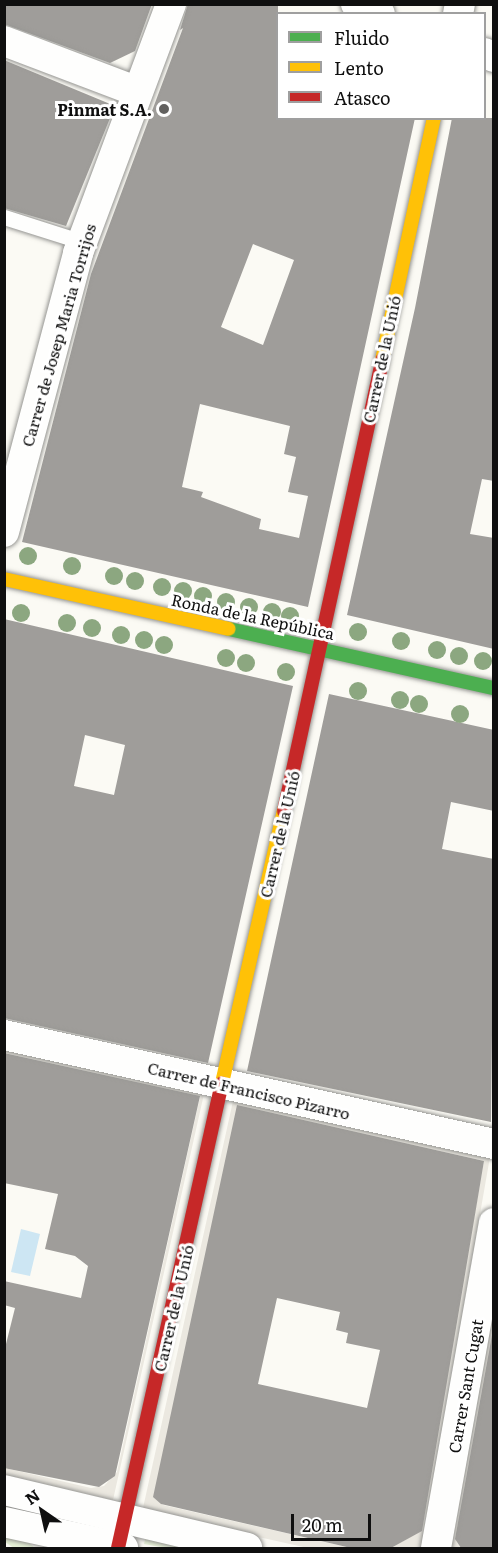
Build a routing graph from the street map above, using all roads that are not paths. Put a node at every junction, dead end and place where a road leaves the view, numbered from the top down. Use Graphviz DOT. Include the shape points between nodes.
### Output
graph roads {
  1 [pos="171,4"];
  2 [pos="356,4"];
  3 [pos="377,12"];
  4 [pos="4,42"];
  5 [pos="138,92"];
  6 [pos="434,120"];
  7 [pos="4,217"];
  8 [pos="78,254"];
  9 [pos="4,532"];
  10 [pos="4,579"];
  11 [pos="320,648"];
  12 [pos="494,688"];
  13 [pos="4,1035"];
  14 [pos="224,1084"];
  15 [pos="494,1144"];
  16 [pos="494,1223"];
  17 [pos="4,1490"];
  18 [pos="86,1510"];
  19 [pos="4,1522"];
  20 [pos="122,1538"];
  21 [pos="78,1544"];
  22 [pos="247,1548"];
  23 [pos="435,1548"];
  1 -- 5 [label="street, Carrer de Josep Maria Torrijos"];
  2 -- 3 [label="street"];
  4 -- 5 [label="street"];
  5 -- 8 [label="street, Carrer de Josep Maria Torrijos"];
  6 -- 11 [label="street, Carrer de la Unió"];
  7 -- 8 [label="lane" via="70,238"];
  8 -- 9 [label="street, Carrer de Josep Maria Torrijos"];
  10 -- 11 [label="street, Ronda de la República"];
  11 -- 12 [label="street, Ronda de la República"];
  11 -- 14 [label="street, Carrer de la Unió"];
  13 -- 14 [label="street, Carrer de Francisco Pizarro"];
  14 -- 15 [label="street, Carrer de Francisco Pizarro"];
  14 -- 20 [label="street, Carrer de la Unió"];
  16 -- 23 [label="street, Carrer Sant Cugat"];
  17 -- 18 [label="street"];
  18 -- 20 [label="street"];
  18 -- 21 [label="street"];
  19 -- 21 [label="street"];
  20 -- 21 [label="street"];
  20 -- 22 [label="street"];
}
